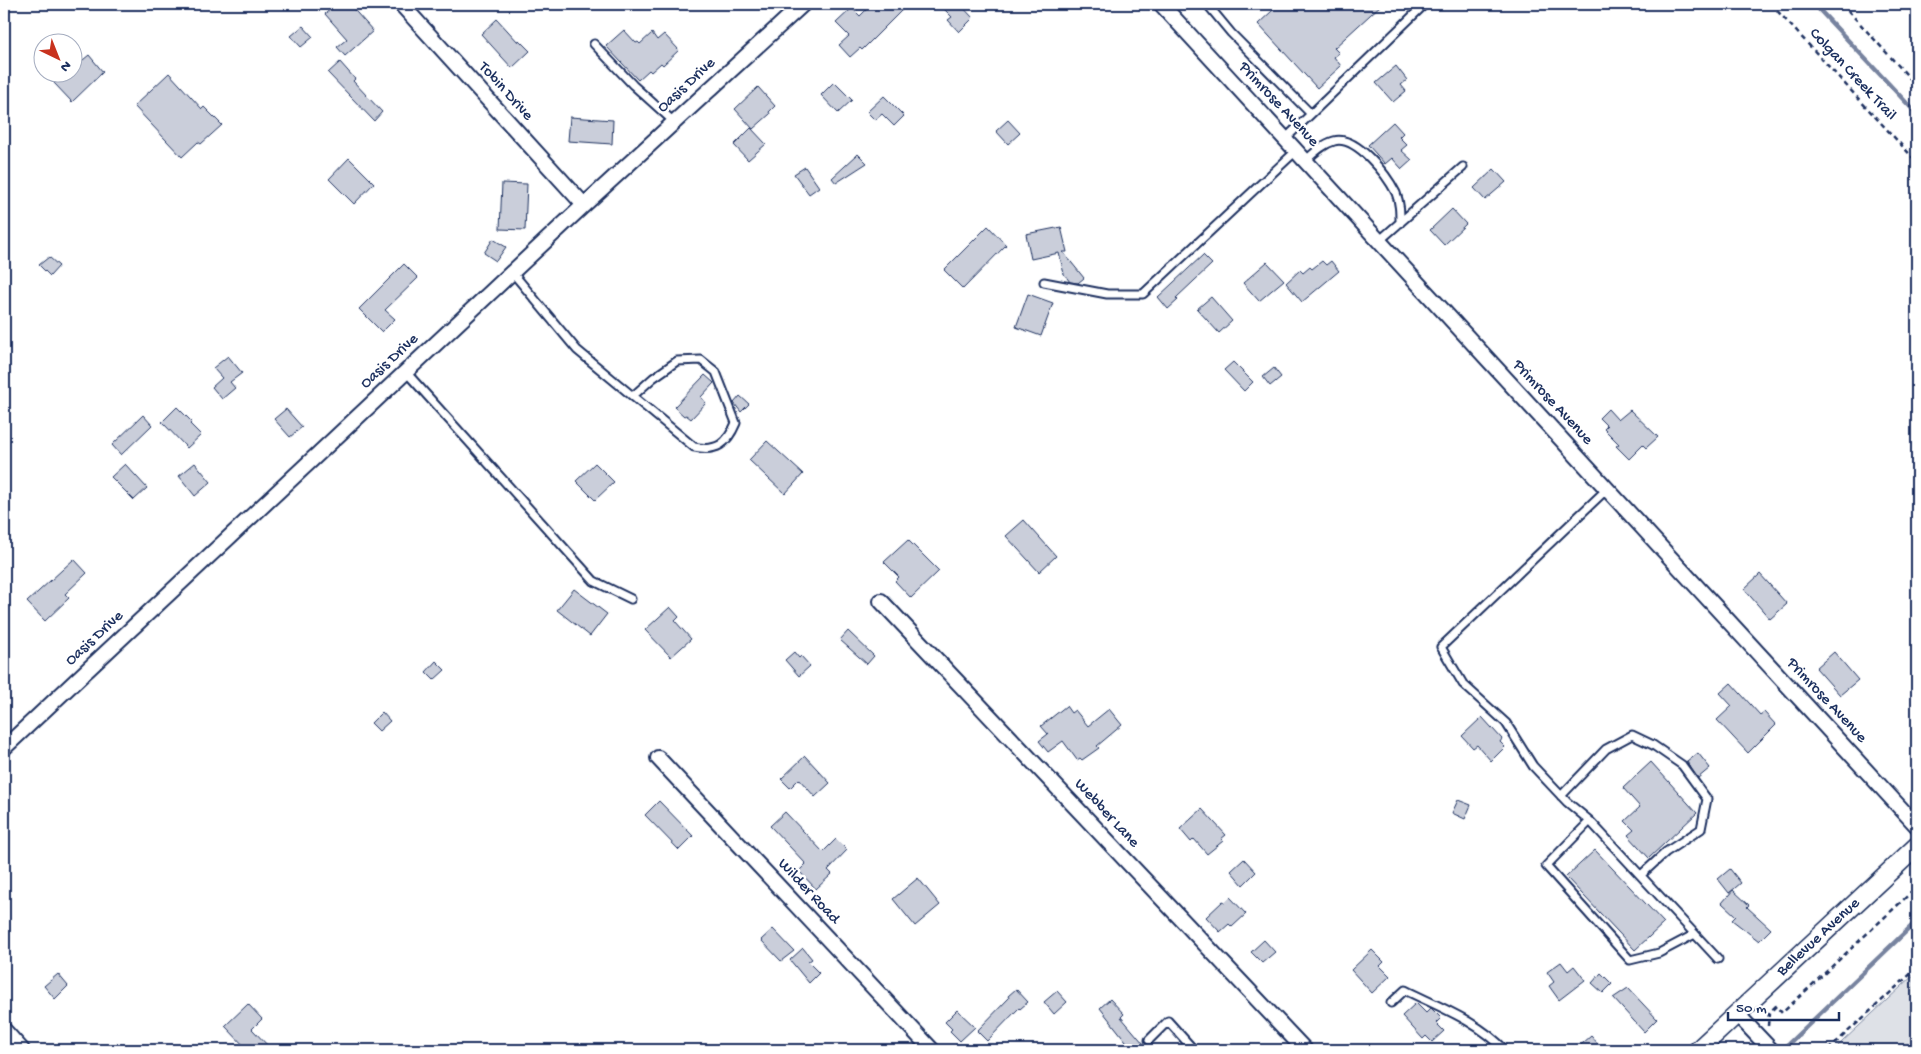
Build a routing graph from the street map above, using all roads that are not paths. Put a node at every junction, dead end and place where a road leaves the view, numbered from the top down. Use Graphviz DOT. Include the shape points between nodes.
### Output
graph roads {
  1 [pos="401,4"];
  2 [pos="803,4"];
  3 [pos="1161,4"];
  4 [pos="1207,4"];
  5 [pos="1425,4"];
  6 [pos="594,44"];
  7 [pos="1311,114"];
  8 [pos="674,122"];
  9 [pos="1285,139"];
  10 [pos="1301,156"];
  11 [pos="1463,167"];
  12 [pos="584,204"];
  13 [pos="1400,223"];
  14 [pos="1379,241"];
  15 [pos="512,272"];
  16 [pos="1044,282"];
  17 [pos="406,372"];
  18 [pos="633,396"];
  19 [pos="1607,489"];
  20 [pos="631,599"];
  21 [pos="881,602"];
  22 [pos="4,748"];
  23 [pos="658,758"];
  24 [pos="1561,796"];
  25 [pos="1590,821"];
  26 [pos="1917,826"];
  27 [pos="1917,846"];
  28 [pos="1641,875"];
  29 [pos="1695,934"];
  30 [pos="1718,959"];
  31 [pos="1391,1003"];
  32 [pos="1737,1014"];
  33 [pos="4,1030"];
  34 [pos="1149,1040"];
  35 [pos="1767,1040"];
  36 [pos="22,1050"];
  37 [pos="932,1050"];
  38 [pos="1194,1050"];
  39 [pos="1305,1050"];
  40 [pos="1505,1050"];
  41 [pos="1698,1050"];
  1 -- 12 [label="street, Tobin Drive"];
  2 -- 8 [label="street, Oasis Drive"];
  3 -- 9 [label="street, Primrose Avenue"];
  4 -- 7 [label="lane"];
  5 -- 7 [label="lane"];
  6 -- 8 [label="lane"];
  7 -- 9 [label="lane"];
  8 -- 12 [label="street, Oasis Drive"];
  9 -- 10 [label="street, Primrose Avenue"];
  10 -- 13 [label="lane" via="1334,141 1347,142 1361,150 1383,173 1396,193"];
  10 -- 14 [label="street, Primrose Avenue"];
  10 -- 16 [label="lane" via="1143,294 1107,294"];
  11 -- 13 [label="lane"];
  12 -- 15 [label="street, Oasis Drive"];
  13 -- 14 [label="lane"];
  14 -- 19 [label="street, Primrose Avenue"];
  15 -- 17 [label="street, Oasis Drive"];
  15 -- 18 [label="lane" via="577,350"];
  17 -- 20 [label="lane" via="594,581"];
  17 -- 22 [label="street, Oasis Drive"];
  18 -- 18 [label="lane" via="694,447 706,450 721,445 736,423 716,372 701,360 677,361"];
  19 -- 24 [label="lane" via="1441,647 1463,684 1506,723 1533,766"];
  19 -- 26 [label="street, Primrose Avenue"];
  21 -- 39 [label="street, Webber Lane"];
  23 -- 37 [label="street, Wilder Road"];
  24 -- 25 [label="lane"];
  24 -- 28 [label="lane" via="1606,749 1632,735 1682,765 1706,799 1701,829 1666,852"];
  25 -- 28 [label="lane"];
  25 -- 29 [label="lane" via="1546,866 1630,960 1659,953"];
  27 -- 32 [label="street, Bellevue Avenue"];
  28 -- 29 [label="lane"];
  29 -- 30 [label="lane"];
  31 -- 40 [label="lane" via="1405,990 1474,1025"];
  32 -- 35 [label="street"];
  32 -- 41 [label="street, Bellevue Avenue"];
  33 -- 36 [label="street"];
  34 -- 38 [label="lane" via="1168,1021"];
}
